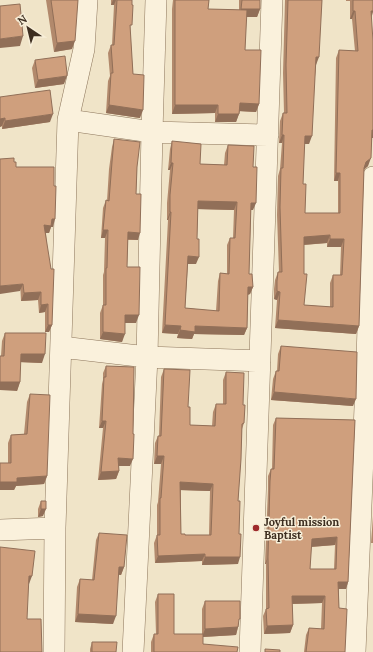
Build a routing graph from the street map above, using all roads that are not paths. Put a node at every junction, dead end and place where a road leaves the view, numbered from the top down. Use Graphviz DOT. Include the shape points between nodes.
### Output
graph roads {
  1 [pos="87,0"];
  2 [pos="156,0"];
  3 [pos="272,0"];
  4 [pos="68,120"];
  5 [pos="152,132"];
  6 [pos="268,135"];
  7 [pos="373,176"];
  8 [pos="61,347"];
  9 [pos="147,357"];
  10 [pos="370,359"];
  11 [pos="260,360"];
  12 [pos="55,528"];
  13 [pos="0,530"];
  14 [pos="365,582"];
  15 [pos="54,652"];
  16 [pos="133,652"];
  17 [pos="250,652"];
  18 [pos="355,652"];
  1 -- 4 [label="street" via="84,49"];
  2 -- 5 [label="street"];
  3 -- 6 [label="street"];
  4 -- 5 [label="street"];
  4 -- 8 [label="street"];
  5 -- 6 [label="street"];
  5 -- 9 [label="street"];
  6 -- 11 [label="street"];
  7 -- 10 [label="street"];
  8 -- 9 [label="street"];
  8 -- 12 [label="street"];
  9 -- 11 [label="street"];
  9 -- 16 [label="street"];
  10 -- 14 [label="street"];
  11 -- 17 [label="street"];
  12 -- 13 [label="street"];
  12 -- 15 [label="street"];
  14 -- 18 [label="street"];
}
